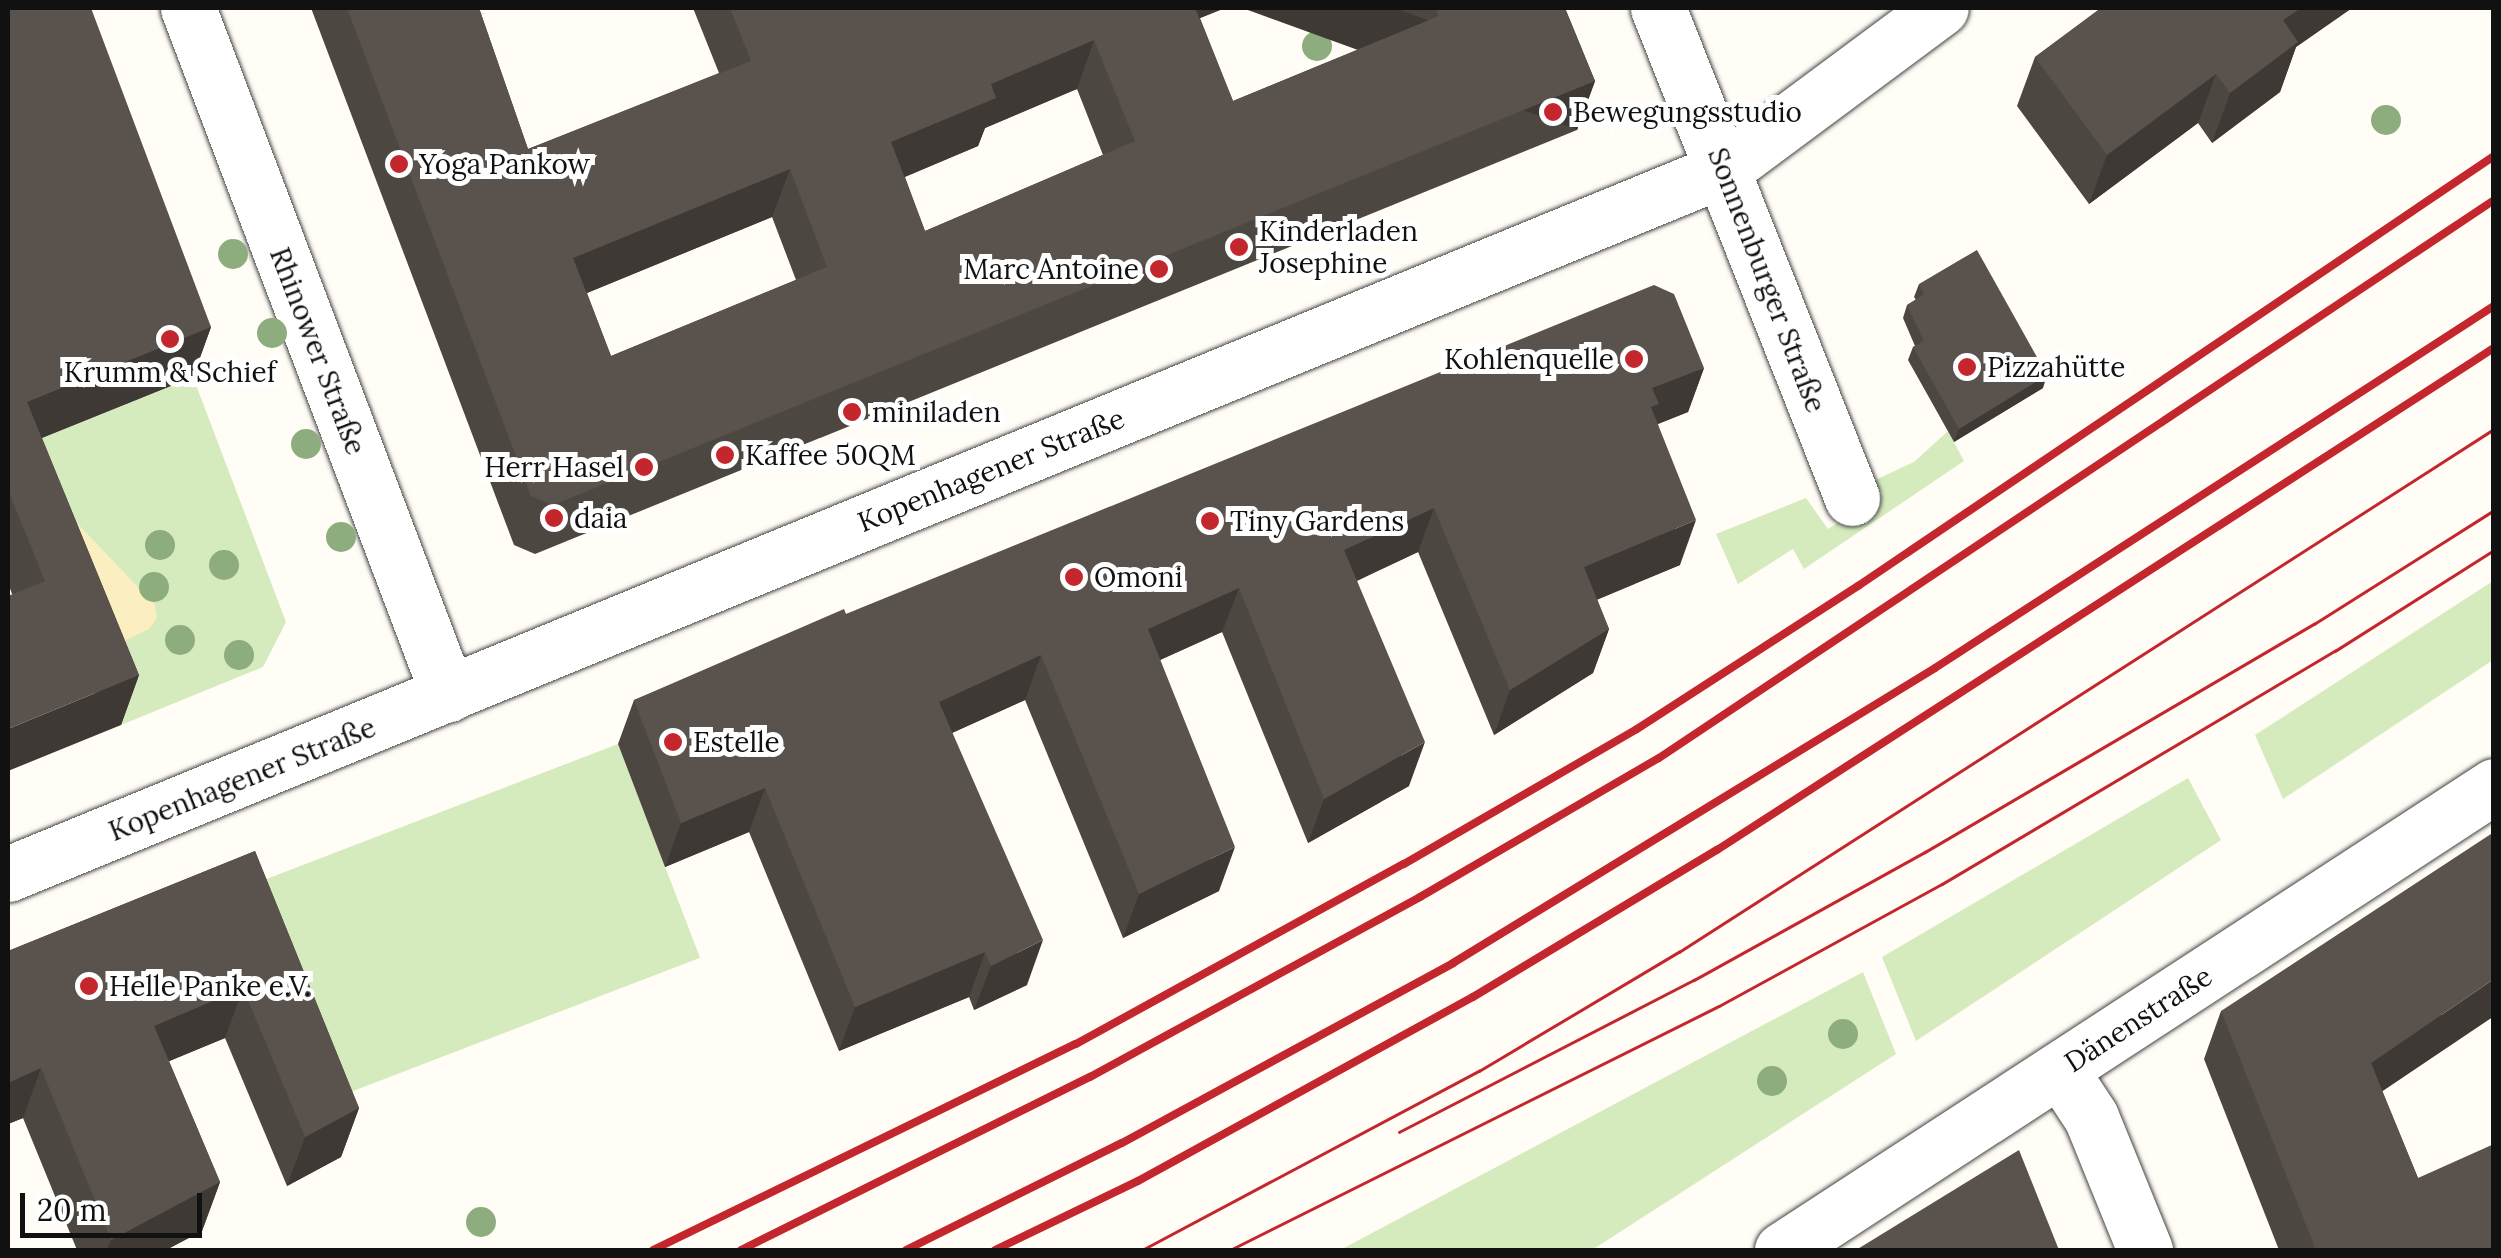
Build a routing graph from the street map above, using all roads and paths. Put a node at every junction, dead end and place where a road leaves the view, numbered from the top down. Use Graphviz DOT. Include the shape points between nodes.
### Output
graph roads {
  1 [pos="188,8"];
  2 [pos="1658,8"];
  3 [pos="1941,8"];
  4 [pos="1724,170"];
  5 [pos="1852,498"];
  6 [pos="448,694"];
  7 [pos="2494,786"];
  8 [pos="8,874"];
  9 [pos="2060,1070"];
  10 [pos="1782,1250"];
  11 [pos="2145,1250"];
  1 -- 6 [label="street, Rhinower Straße"];
  2 -- 4 [label="street, Sonnenburger Straße"];
  3 -- 4 [label="street, Kopenhagener Straße"];
  4 -- 5 [label="street, Sonnenburger Straße"];
  4 -- 6 [label="street, Kopenhagener Straße"];
  6 -- 8 [label="street, Kopenhagener Straße"];
  7 -- 9 [label="street, Dänenstraße"];
  9 -- 10 [label="street, Dänenstraße"];
  9 -- 11 [label="street" via="2091,1117"];
}
